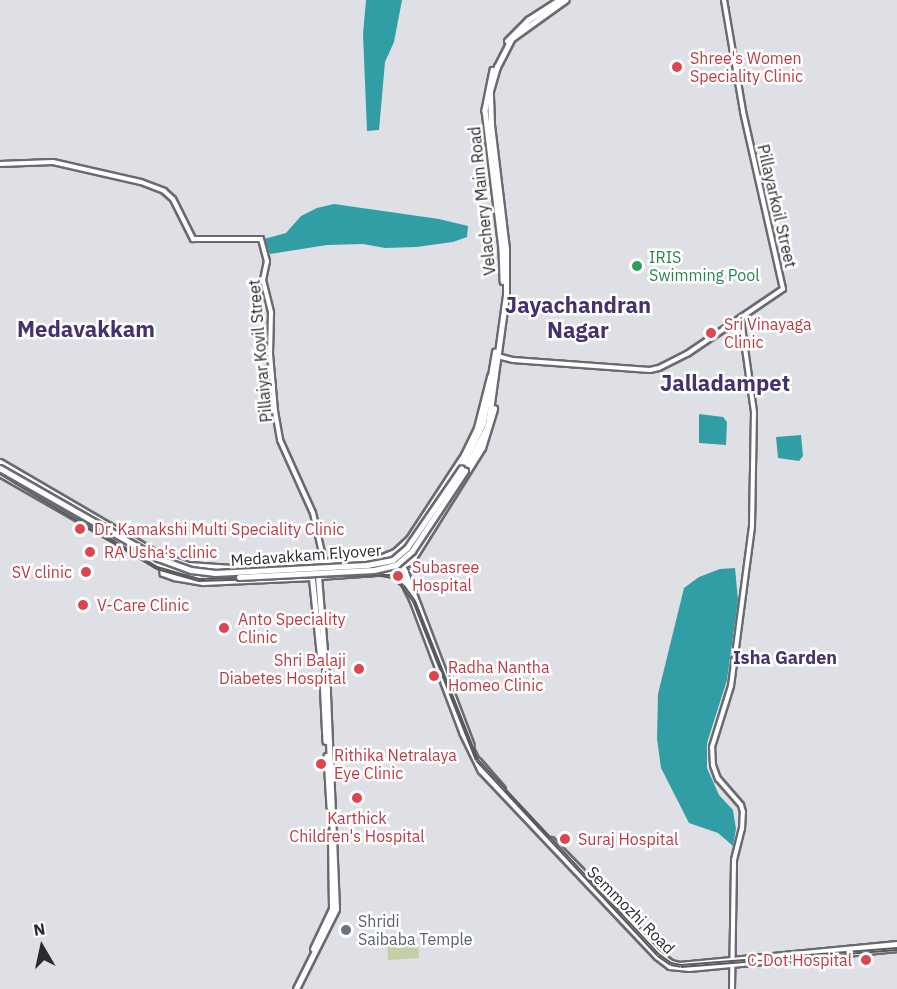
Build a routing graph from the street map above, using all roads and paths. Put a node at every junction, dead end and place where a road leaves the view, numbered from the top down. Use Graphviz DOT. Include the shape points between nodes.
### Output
graph roads {
  1 [pos="559,0"];
  2 [pos="565,0"];
  3 [pos="724,0"];
  4 [pos="0,164"];
  5 [pos="504,300"];
  6 [pos="741,319"];
  7 [pos="495,361"];
  8 [pos="490,377"];
  9 [pos="494,383"];
  10 [pos="0,462"];
  11 [pos="0,468"];
  12 [pos="463,470"];
  13 [pos="0,472"];
  14 [pos="393,553"];
  15 [pos="363,560"];
  16 [pos="314,563"];
  17 [pos="324,563"];
  18 [pos="286,565"];
  19 [pos="163,566"];
  20 [pos="401,567"];
  21 [pos="364,574"];
  22 [pos="319,576"];
  23 [pos="312,577"];
  24 [pos="288,578"];
  25 [pos="334,861"];
  26 [pos="897,946"];
  27 [pos="731,962"];
  28 [pos="294,989"];
  29 [pos="732,989"];
  1 -- 5 [label="main road, Velachery Main Road" via="511,35 494,66 487,91 485,116 502,249"];
  2 -- 5 [label="main road, Velachery Main Road" via="511,39 490,91 506,249"];
  3 -- 6 [label="street, Pillayarkoil Street" via="743,111 783,288"];
  4 -- 17 [label="street, Pillaiyar Kovil Street" via="53,162 141,182 173,199 193,239 261,239 267,261 263,280 271,313 271,363 280,440 313,513"];
  5 -- 7 [label="main road, Velachery Main Road"];
  6 -- 7 [label="street, Pillayarkoil Street" via="670,364 650,370"];
  6 -- 27 [label="street" via="754,412 752,526 731,686 712,747 718,779 743,812 734,860"];
  7 -- 8 [label="main road, Velachery Main Road"];
  7 -- 9 [label="main road"];
  8 -- 12 [label="main road, Medavakkam Flyover" via="483,423"];
  8 -- 14 [label="main road, Velachery Main Road" via="468,448 409,539"];
  9 -- 12 [label="main road, Medavakkam Flyover" via="486,430"];
  9 -- 20 [label="main road" via="492,423 482,448 416,556"];
  10 -- 18 [label="main road" via="154,552 178,562 204,568"];
  11 -- 12 [label="main road, Medavakkam Flyover, bridge" via="158,558 191,570 215,573 367,565 393,560 407,548"];
  12 -- 19 [label="main road, Medavakkam Flyover, bridge" via="412,551 396,565 374,570 207,578"];
  13 -- 19 [label="main road"];
  14 -- 15 [label="main road"];
  14 -- 20 [label="main road, Semmozhi Road"];
  15 -- 17 [label="main road"];
  15 -- 21 [label="main road"];
  16 -- 17 [label="main road"];
  16 -- 18 [label="main road"];
  16 -- 22 [label="main road"];
  16 -- 23 [label="main road"];
  18 -- 24 [label="main road"];
  19 -- 24 [label="main road" via="163,573 203,582"];
  20 -- 21 [label="main road"];
  20 -- 27 [label="main road, Semmozhi Road" via="476,758 486,774 671,963"];
  21 -- 22 [label="main road"];
  22 -- 25 [label="main road"];
  23 -- 24 [label="main road"];
  23 -- 25 [label="main road" via="323,675"];
  25 -- 28 [label="main road" via="332,914"];
  26 -- 27 [label="main road, Semmozhi Road"];
  27 -- 29 [label="street"];
}
